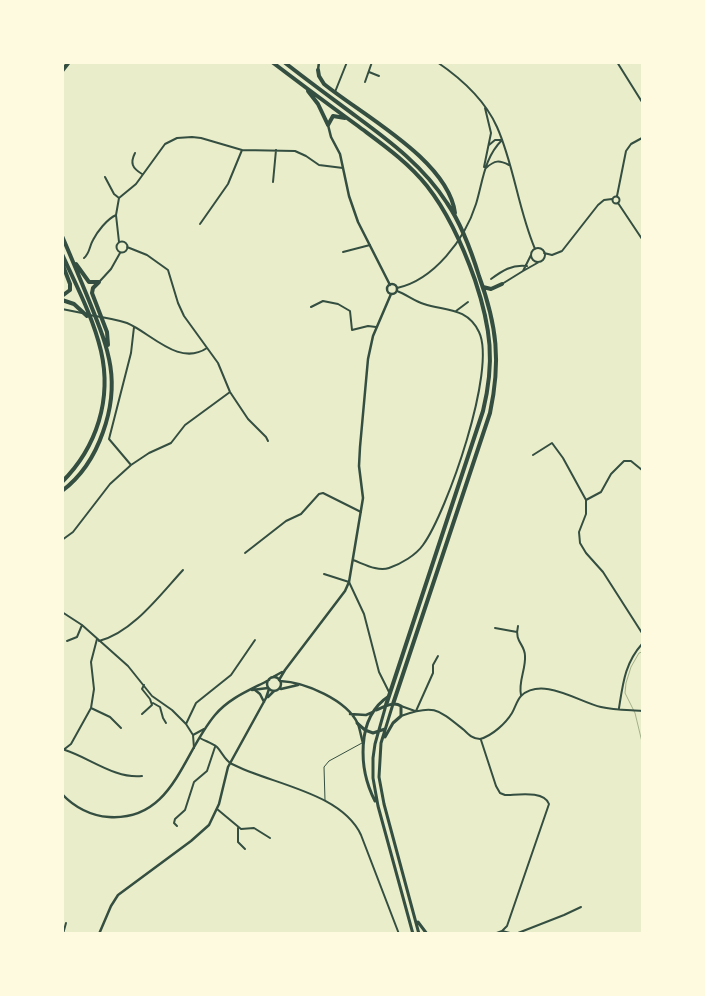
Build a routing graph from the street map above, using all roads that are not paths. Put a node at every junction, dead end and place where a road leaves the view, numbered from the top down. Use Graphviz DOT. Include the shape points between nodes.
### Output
graph roads {
  1 [pos="69,62"];
  2 [pos="272,62"];
  3 [pos="284,62"];
  4 [pos="319,62"];
  5 [pos="347,62"];
  6 [pos="372,62"];
  7 [pos="437,62"];
  8 [pos="617,62"];
  9 [pos="318,70"];
  10 [pos="62,71"];
  11 [pos="369,72"];
  12 [pos="379,76"];
  13 [pos="365,82"];
  14 [pos="305,87"];
  15 [pos="335,92"];
  16 [pos="642,102"];
  17 [pos="484,106"];
  18 [pos="348,119"];
  19 [pos="328,125"];
  20 [pos="642,138"];
  21 [pos="502,140"];
  22 [pos="489,145"];
  23 [pos="242,150"];
  24 [pos="276,150"];
  25 [pos="135,153"];
  26 [pos="509,165"];
  27 [pos="343,168"];
  28 [pos="484,169"];
  29 [pos="142,174"];
  30 [pos="105,178"];
  31 [pos="273,182"];
  32 [pos="617,196"];
  33 [pos="119,198"];
  34 [pos="612,199"];
  35 [pos="618,203"];
  36 [pos="116,215"];
  37 [pos="455,215"];
  38 [pos="200,224"];
  39 [pos="62,236"];
  40 [pos="642,238"];
  41 [pos="119,242"];
  42 [pos="370,245"];
  43 [pos="127,247"];
  44 [pos="535,249"];
  45 [pos="343,252"];
  46 [pos="544,252"];
  47 [pos="120,253"];
  48 [pos="62,254"];
  49 [pos="531,255"];
  50 [pos="72,258"];
  51 [pos="84,258"];
  52 [pos="540,261"];
  53 [pos="62,263"];
  54 [pos="527,266"];
  55 [pos="524,271"];
  56 [pos="491,280"];
  57 [pos="99,282"];
  58 [pos="502,284"];
  59 [pos="390,285"];
  60 [pos="483,287"];
  61 [pos="397,289"];
  62 [pos="391,294"];
  63 [pos="62,296"];
  64 [pos="62,300"];
  65 [pos="468,302"];
  66 [pos="311,307"];
  67 [pos="63,309"];
  68 [pos="456,311"];
  69 [pos="90,321"];
  70 [pos="134,327"];
  71 [pos="376,327"];
  72 [pos="207,348"];
  73 [pos="109,355"];
  74 [pos="230,392"];
  75 [pos="268,441"];
  76 [pos="532,455"];
  77 [pos="132,465"];
  78 [pos="642,470"];
  79 [pos="62,482"];
  80 [pos="62,491"];
  81 [pos="586,500"];
  82 [pos="361,512"];
  83 [pos="62,540"];
  84 [pos="245,553"];
  85 [pos="353,560"];
  86 [pos="183,570"];
  87 [pos="324,574"];
  88 [pos="350,582"];
  89 [pos="62,612"];
  90 [pos="82,625"];
  91 [pos="518,626"];
  92 [pos="495,628"];
  93 [pos="517,632"];
  94 [pos="642,633"];
  95 [pos="97,638"];
  96 [pos="255,640"];
  97 [pos="68,641"];
  98 [pos="99,641"];
  99 [pos="642,644"];
  100 [pos="438,656"];
  101 [pos="283,672"];
  102 [pos="273,678"];
  103 [pos="269,680"];
  104 [pos="280,681"];
  105 [pos="287,682"];
  106 [pos="298,685"];
  107 [pos="144,686"];
  108 [pos="268,688"];
  109 [pos="280,689"];
  110 [pos="250,690"];
  111 [pos="255,690"];
  112 [pos="274,691"];
  113 [pos="390,695"];
  114 [pos="521,695"];
  115 [pos="266,698"];
  116 [pos="152,702"];
  117 [pos="264,702"];
  118 [pos="393,704"];
  119 [pos="386,705"];
  120 [pos="401,706"];
  121 [pos="91,708"];
  122 [pos="619,709"];
  123 [pos="376,711"];
  124 [pos="416,711"];
  125 [pos="642,711"];
  126 [pos="142,714"];
  127 [pos="350,714"];
  128 [pos="401,716"];
  129 [pos="166,723"];
  130 [pos="357,723"];
  131 [pos="393,723"];
  132 [pos="186,724"];
  133 [pos="206,727"];
  134 [pos="121,728"];
  135 [pos="385,729"];
  136 [pos="365,730"];
  137 [pos="378,733"];
  138 [pos="193,735"];
  139 [pos="200,738"];
  140 [pos="480,740"];
  141 [pos="363,743"];
  142 [pos="381,743"];
  143 [pos="216,747"];
  144 [pos="194,748"];
  145 [pos="64,751"];
  146 [pos="230,764"];
  147 [pos="142,776"];
  148 [pos="62,794"];
  149 [pos="325,801"];
  150 [pos="378,806"];
  151 [pos="217,809"];
  152 [pos="178,826"];
  153 [pos="238,828"];
  154 [pos="270,838"];
  155 [pos="245,849"];
  156 [pos="581,907"];
  157 [pos="415,919"];
  158 [pos="66,923"];
  159 [pos="502,931"];
  160 [pos="412,933"];
  161 [pos="63,934"];
  162 [pos="98,934"];
  163 [pos="399,934"];
  164 [pos="419,934"];
  165 [pos="427,934"];
  166 [pos="494,934"];
  1 -- 10 [label="highway"];
  2 -- 14 [label="highway"];
  3 -- 37 [label="highway" via="403,152 432,182"];
  4 -- 9 [label="street"];
  5 -- 15 [label="street"];
  6 -- 11 [label="street"];
  7 -- 17 [label="street" via="454,74"];
  8 -- 16 [label="street"];
  9 -- 15 [label="highway" via="324,84"];
  11 -- 12 [label="street"];
  11 -- 13 [label="street"];
  14 -- 18 [label="highway"];
  14 -- 19 [label="highway"];
  15 -- 37 [label="highway" via="419,155 446,190"];
  17 -- 21 [label="street"];
  17 -- 22 [label="street" via="491,133"];
  18 -- 19 [label="highway" via="333,116"];
  18 -- 113 [label="highway" via="395,154 438,200 466,255 489,332 488,390 479,426"];
  19 -- 27 [label="street"];
  20 -- 32 [label="street" via="626,150"];
  21 -- 22 [label="street" via="495,140"];
  21 -- 26 [label="street"];
  21 -- 28 [label="street"];
  22 -- 28 [label="street"];
  23 -- 24 [label="street"];
  23 -- 29 [label="street" via="201,138 177,138 165,144"];
  23 -- 38 [label="street" via="228,184"];
  24 -- 27 [label="street" via="295,151 319,165"];
  24 -- 31 [label="street"];
  25 -- 29 [label="street" via="132,166"];
  26 -- 28 [label="street" via="498,160"];
  26 -- 44 [label="street" via="520,210"];
  27 -- 42 [label="street" via="353,209"];
  28 -- 61 [label="street" via="472,216 459,241 440,262"];
  29 -- 33 [label="street" via="136,184"];
  30 -- 33 [label="street"];
  32 -- 34 [label="street"];
  32 -- 35 [label="street" via="620,199"];
  33 -- 36 [label="street"];
  34 -- 35 [label="street"];
  34 -- 46 [label="street" via="598,204 562,251 552,255"];
  35 -- 40 [label="street"];
  36 -- 41 [label="street"];
  36 -- 51 [label="street" via="94,239"];
  37 -- 60 [label="highway" via="466,236"];
  39 -- 50 [label="highway"];
  41 -- 43 [label="street"];
  41 -- 47 [label="street" via="116,248"];
  42 -- 45 [label="street"];
  42 -- 59 [label="street"];
  43 -- 47 [label="street"];
  43 -- 72 [label="street" via="147,255 168,270 184,316"];
  44 -- 46 [label="street"];
  44 -- 49 [label="street"];
  46 -- 52 [label="street"];
  47 -- 57 [label="street" via="111,270"];
  48 -- 69 [label="highway"];
  49 -- 52 [label="street"];
  49 -- 54 [label="street"];
  50 -- 57 [label="highway" via="89,282"];
  50 -- 73 [label="highway"];
  52 -- 55 [label="street"];
  53 -- 63 [label="highway" via="70,284 70,290"];
  54 -- 55 [label="street"];
  54 -- 56 [label="street" via="504,269"];
  55 -- 58 [label="street"];
  57 -- 73 [label="highway" via="92,293 107,332"];
  58 -- 60 [label="highway" via="491,289"];
  59 -- 61 [label="street"];
  59 -- 62 [label="street" via="387,290"];
  60 -- 118 [label="highway" via="495,331 497,353 490,413"];
  61 -- 62 [label="street"];
  61 -- 68 [label="street" via="424,304"];
  62 -- 71 [label="street"];
  64 -- 69 [label="highway" via="81,309"];
  65 -- 68 [label="street"];
  66 -- 71 [label="street" via="322,301 338,304 350,311 352,330"];
  67 -- 70 [label="street"];
  68 -- 85 [label="street" via="479,332 482,373 478,402 450,488 426,540 416,552 383,570"];
  69 -- 79 [label="highway" via="101,350 104,400 91,442 75,469"];
  70 -- 72 [label="street" via="176,352 195,353"];
  70 -- 77 [label="street" via="131,353 109,439"];
  71 -- 82 [label="street" via="368,359 360,447"];
  72 -- 74 [label="street" via="218,363"];
  73 -- 80 [label="highway" via="112,401 108,420 90,461"];
  74 -- 75 [label="street"];
  74 -- 77 [label="street" via="185,425 171,443"];
  76 -- 81 [label="street" via="554,444"];
  77 -- 83 [label="street" via="110,484 73,532"];
  78 -- 81 [label="street" via="631,461 624,461 611,474 601,492"];
  81 -- 94 [label="street" via="586,514 579,532 580,543"];
  82 -- 84 [label="street" via="319,494 301,514 286,521"];
  82 -- 85 [label="street"];
  85 -- 88 [label="street"];
  86 -- 98 [label="street" via="122,632"];
  87 -- 88 [label="street"];
  88 -- 101 [label="street"];
  88 -- 113 [label="street" via="364,614 379,672"];
  89 -- 90 [label="street"];
  90 -- 95 [label="street"];
  90 -- 97 [label="street" via="77,637"];
  91 -- 93 [label="street"];
  92 -- 93 [label="street"];
  93 -- 114 [label="street" via="525,656"];
  95 -- 98 [label="street"];
  95 -- 121 [label="street" via="91,662 94,689"];
  96 -- 132 [label="street" via="231,675 196,703"];
  98 -- 107 [label="street" via="128,666"];
  99 -- 122 [label="street" via="630,659"];
  100 -- 124 [label="street"];
  101 -- 102 [label="street"];
  101 -- 104 [label="street"];
  101 -- 105 [label="street"];
  102 -- 103 [label="street"];
  102 -- 104 [label="street"];
  103 -- 108 [label="street"];
  103 -- 110 [label="street"];
  104 -- 105 [label="street"];
  104 -- 109 [label="street"];
  105 -- 106 [label="street"];
  106 -- 109 [label="street"];
  106 -- 127 [label="street" via="321,692"];
  107 -- 116 [label="street" via="142,689"];
  107 -- 132 [label="street"];
  108 -- 111 [label="street"];
  108 -- 112 [label="street"];
  108 -- 115 [label="street"];
  109 -- 112 [label="street"];
  110 -- 111 [label="street"];
  110 -- 133 [label="street" via="228,702"];
  111 -- 117 [label="street"];
  112 -- 115 [label="street"];
  113 -- 119 [label="highway"];
  113 -- 123 [label="highway"];
  114 -- 122 [label="street" via="549,689 600,707"];
  114 -- 140 [label="street" via="505,721"];
  115 -- 117 [label="street"];
  116 -- 126 [label="street"];
  116 -- 129 [label="street" via="160,707"];
  117 -- 146 [label="street"];
  118 -- 119 [label="highway"];
  118 -- 120 [label="highway"];
  118 -- 135 [label="highway"];
  119 -- 123 [label="highway"];
  119 -- 137 [label="highway"];
  120 -- 124 [label="street"];
  120 -- 128 [label="highway"];
  121 -- 134 [label="street" via="110,717"];
  121 -- 145 [label="street"];
  122 -- 125 [label="street"];
  123 -- 127 [label="street" via="366,715"];
  123 -- 136 [label="highway"];
  124 -- 128 [label="street"];
  124 -- 140 [label="street" via="437,710"];
  127 -- 130 [label="street"];
  128 -- 131 [label="highway"];
  130 -- 136 [label="highway"];
  130 -- 141 [label="street"];
  131 -- 135 [label="highway"];
  131 -- 142 [label="highway"];
  132 -- 138 [label="street"];
  133 -- 138 [label="street"];
  133 -- 139 [label="street"];
  135 -- 137 [label="highway"];
  135 -- 142 [label="highway"];
  136 -- 137 [label="highway"];
  136 -- 141 [label="highway"];
  137 -- 150 [label="highway" via="372,767"];
  138 -- 144 [label="street"];
  139 -- 143 [label="street"];
  139 -- 144 [label="street"];
  140 -- 159 [label="street" via="500,793 541,796 549,804 507,926"];
  141 -- 149 [label="lane" via="324,767"];
  141 -- 150 [label="highway" via="364,772"];
  142 -- 157 [label="highway" via="378,768 381,793"];
  143 -- 146 [label="street"];
  143 -- 152 [label="street" via="207,771 194,782 185,810 175,819"];
  144 -- 148 [label="street" via="166,793 155,804 138,813 99,816 79,808"];
  145 -- 147 [label="street" via="122,775"];
  146 -- 149 [label="street"];
  146 -- 151 [label="street"];
  149 -- 163 [label="street" via="357,826"];
  150 -- 160 [label="highway"];
  151 -- 153 [label="street"];
  151 -- 162 [label="street" via="204,831 118,895"];
  153 -- 154 [label="street" via="254,828"];
  153 -- 155 [label="street" via="238,842"];
  156 -- 159 [label="street" via="518,932"];
  157 -- 164 [label="highway"];
  157 -- 165 [label="highway"];
  158 -- 161 [label="street"];
  159 -- 166 [label="street"];
}
